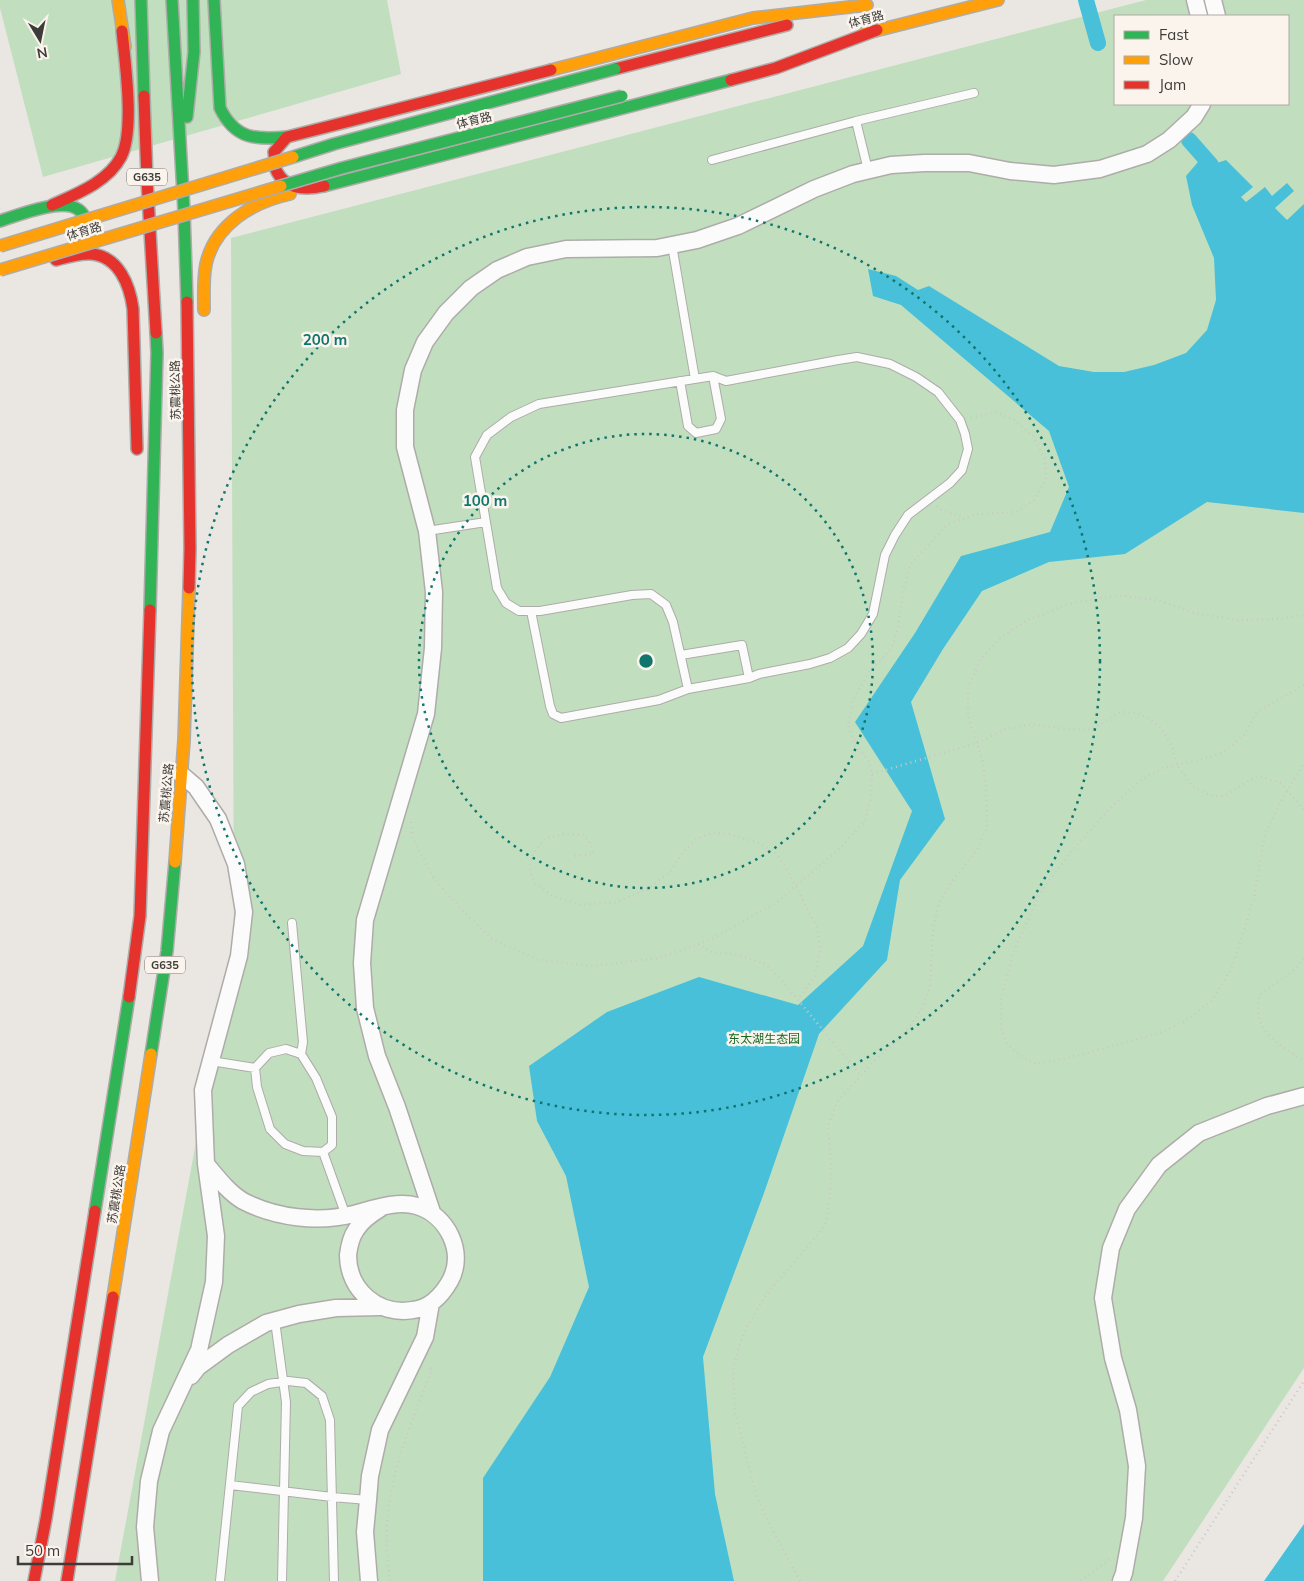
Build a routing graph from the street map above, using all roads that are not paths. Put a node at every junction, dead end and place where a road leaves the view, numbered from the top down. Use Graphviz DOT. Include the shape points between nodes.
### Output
graph roads {
  1 [pos="118,0"];
  2 [pos="141,0"];
  3 [pos="172,0"];
  4 [pos="193,0"];
  5 [pos="214,0"];
  6 [pos="998,0"];
  7 [pos="1195,0"];
  8 [pos="1213,0"];
  9 [pos="985,2"];
  10 [pos="958,5"];
  11 [pos="1200,15"];
  12 [pos="1217,15"];
  13 [pos="878,30"];
  14 [pos="122,31"];
  15 [pos="754,62"];
  16 [pos="974,93"];
  17 [pos="627,95"];
  18 [pos="1201,105"];
  19 [pos="856,121"];
  20 [pos="287,136"];
  21 [pos="712,160"];
  22 [pos="182,164"];
  23 [pos="868,170"];
  24 [pos="147,180"];
  25 [pos="310,189"];
  26 [pos="52,206"];
  27 [pos="0,221"];
  28 [pos="672,245"];
  29 [pos="0,246"];
  30 [pos="81,254"];
  31 [pos="0,270"];
  32 [pos="0,279"];
  33 [pos="204,322"];
  34 [pos="714,376"];
  35 [pos="695,379"];
  36 [pos="680,381"];
  37 [pos="137,457"];
  38 [pos="201,508"];
  39 [pos="486,522"];
  40 [pos="427,530"];
  41 [pos="140,534"];
  42 [pos="531,611"];
  43 [pos="188,613"];
  44 [pos="680,655"];
  45 [pos="749,678"];
  46 [pos="147,679"];
  47 [pos="688,689"];
  48 [pos="182,775"];
  49 [pos="292,922"];
  50 [pos="301,1054"];
  51 [pos="211,1061"];
  52 [pos="254,1068"];
  53 [pos="1304,1096"];
  54 [pos="322,1152"];
  55 [pos="206,1164"];
  56 [pos="381,1208"];
  57 [pos="432,1212"];
  58 [pos="346,1216"];
  59 [pos="431,1303"];
  60 [pos="380,1307"];
  61 [pos="275,1321"];
  62 [pos="282,1382"];
  63 [pos="178,1391"];
  64 [pos="230,1485"];
  65 [pos="284,1491"];
  66 [pos="332,1497"];
  67 [pos="368,1500"];
  68 [pos="34,1581"];
  69 [pos="67,1581"];
  70 [pos="150,1581"];
  71 [pos="220,1581"];
  72 [pos="282,1581"];
  73 [pos="334,1581"];
  74 [pos="369,1581"];
  75 [pos="1121,1581"];
  1 -- 14 [label="main road"];
  2 -- 24 [label="main road, 苏震桃公路 / G635"];
  3 -- 22 [label="main road, 苏震桃公路 / G635"];
  4 -- 22 [label="main road" via="194,52"];
  5 -- 20 [label="main road" via="220,108 224,118 232,128 252,138"];
  6 -- 9 [label="main road, 体育路"];
  7 -- 11 [label="street"];
  8 -- 12 [label="street"];
  9 -- 10 [label="main road, 体育路"];
  10 -- 13 [label="main road, 体育路"];
  13 -- 15 [label="main road, 体育路"];
  13 -- 25 [label="main road" via="776,68"];
  14 -- 24 [label="main road"];
  14 -- 26 [label="main road" via="127,112 126,141 121,157 100,180"];
  16 -- 19 [label="lane"];
  17 -- 31 [label="main road, 体育路, bridge" via="342,168"];
  18 -- 23 [label="street" via="1169,140 1147,154 1100,170 1054,175 969,163 924,163"];
  19 -- 21 [label="lane"];
  19 -- 23 [label="lane"];
  20 -- 25 [label="main road" via="274,152 276,171 285,182 296,188"];
  20 -- 29 [label="main road, 体育路, bridge" via="753,18 871,4 334,144"];
  22 -- 43 [label="main road, 苏震桃公路 / G635" via="188,342"];
  23 -- 28 [label="street" via="814,189 738,226"];
  24 -- 46 [label="main road, 苏震桃公路 / G635" via="157,353"];
  25 -- 33 [label="main road" via="257,204 241,214 218,238 209,254 205,273"];
  26 -- 27 [label="main road"];
  26 -- 30 [label="main road" via="65,204 75,207 85,218 90,240"];
  28 -- 35 [label="lane"];
  28 -- 40 [label="street" via="657,248 566,248 527,257 497,270 471,288 446,313 425,342 413,370 405,410 405,447"];
  30 -- 32 [label="main road"];
  30 -- 37 [label="main road" via="99,255 113,262 131,293"];
  34 -- 35 [label="lane"];
  34 -- 36 [label="lane" via="721,420 716,429 696,433 688,426"];
  34 -- 45 [label="lane" via="726,381 857,357 890,364 938,392 960,420 968,449 962,470 908,515 895,535 885,556 873,614 848,648 830,658"];
  35 -- 36 [label="lane"];
  36 -- 39 [label="lane" via="539,404 511,417 487,435 475,457"];
  38 -- 43 [label="main road"];
  39 -- 40 [label="lane"];
  39 -- 42 [label="lane" via="497,588 506,603 519,611"];
  40 -- 57 [label="street" via="434,592 433,648 426,714 365,920 362,963 365,1008 377,1056"];
  41 -- 46 [label="main road"];
  42 -- 44 [label="lane" via="632,594 651,594 666,605 674,622"];
  42 -- 47 [label="lane" via="550,706 561,718 659,700"];
  43 -- 48 [label="main road, 苏震桃公路 / G635"];
  44 -- 45 [label="lane" via="742,645"];
  44 -- 47 [label="lane"];
  45 -- 47 [label="lane"];
  46 -- 68 [label="main road, 苏震桃公路 / G635" via="142,876 136,950"];
  48 -- 51 [label="street" via="196,787 218,819 236,864 244,912 239,956"];
  48 -- 69 [label="main road, 苏震桃公路 / G635" via="167,951"];
  49 -- 50 [label="lane" via="303,1042"];
  50 -- 52 [label="lane" via="286,1049 269,1053"];
  50 -- 54 [label="lane" via="316,1078 332,1117 332,1145"];
  51 -- 52 [label="lane"];
  51 -- 55 [label="street" via="204,1090"];
  52 -- 54 [label="lane" via="270,1129 285,1144 303,1151"];
  53 -- 75 [label="street" via="1267,1106 1200,1133 1159,1165 1128,1209 1111,1248 1104,1298 1113,1358 1128,1410 1137,1466 1134,1518"];
  54 -- 58 [label="lane"];
  55 -- 58 [label="street" via="224,1186 243,1200 275,1213 310,1219"];
  55 -- 63 [label="street" via="216,1236 214,1282 198,1350"];
  56 -- 57 [label="street" via="398,1204 416,1205"];
  56 -- 58 [label="street"];
  56 -- 60 [label="street" via="360,1224 348,1248 348,1266 354,1283 365,1297"];
  57 -- 59 [label="street" via="454,1240 456,1258 453,1275 445,1291"];
  59 -- 60 [label="street" via="406,1311"];
  59 -- 67 [label="street" via="425,1337 380,1430"];
  60 -- 61 [label="street" via="336,1308"];
  61 -- 62 [label="lane"];
  61 -- 63 [label="street" via="228,1345 198,1367"];
  62 -- 64 [label="lane" via="251,1392 238,1406"];
  62 -- 65 [label="lane" via="286,1402"];
  62 -- 66 [label="lane" via="306,1383 322,1396 330,1420"];
  63 -- 70 [label="street" via="161,1431 150,1481 145,1527"];
  64 -- 65 [label="lane"];
  64 -- 71 [label="lane"];
  65 -- 66 [label="lane"];
  65 -- 72 [label="lane"];
  66 -- 67 [label="lane"];
  66 -- 73 [label="lane"];
  67 -- 74 [label="street" via="365,1532"];
}
